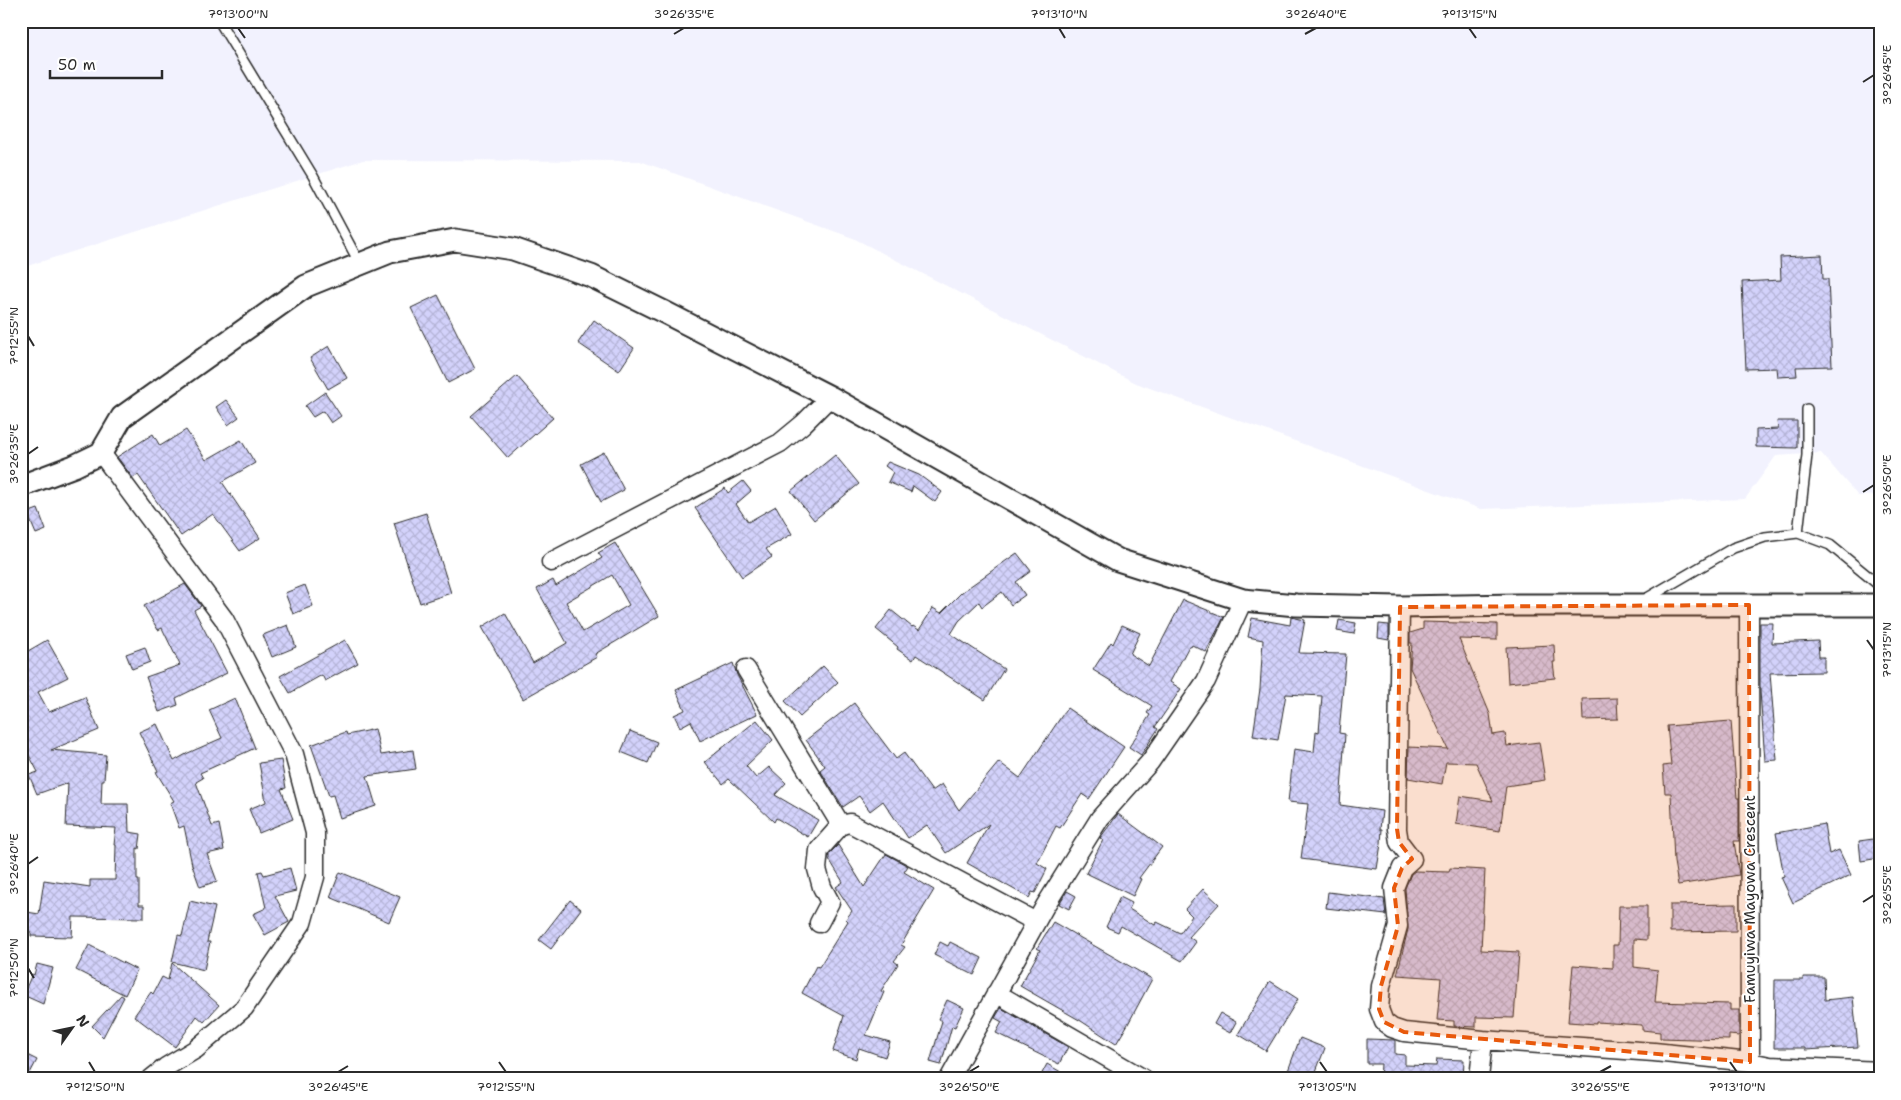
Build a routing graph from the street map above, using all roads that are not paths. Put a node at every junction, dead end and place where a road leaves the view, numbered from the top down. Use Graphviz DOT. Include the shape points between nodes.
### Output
graph roads {
  1 [pos="219,21"];
  2 [pos="360,264"];
  3 [pos="830,397"];
  4 [pos="1807,409"];
  5 [pos="101,453"];
  6 [pos="21,486"];
  7 [pos="1798,533"];
  8 [pos="551,562"];
  9 [pos="1880,586"];
  10 [pos="1243,600"];
  11 [pos="1749,605"];
  12 [pos="1880,605"];
  13 [pos="1633,606"];
  14 [pos="1400,607"];
  15 [pos="746,669"];
  16 [pos="841,825"];
  17 [pos="1036,922"];
  18 [pos="819,923"];
  19 [pos="996,993"];
  20 [pos="1483,1040"];
  21 [pos="1750,1062"];
  22 [pos="1880,1071"];
  23 [pos="150,1079"];
  24 [pos="949,1079"];
  25 [pos="1144,1079"];
  26 [pos="1479,1079"];
  1 -- 2 [label="lane" via="313,176"];
  2 -- 3 [label="street" via="390,252 455,240 513,249 591,276"];
  2 -- 5 [label="street" via="306,286 122,417"];
  3 -- 8 [label="street" via="780,442"];
  3 -- 10 [label="street" via="1118,560"];
  4 -- 7 [label="lane" via="1807,455"];
  5 -- 6 [label="street"];
  5 -- 23 [label="street" via="224,619 294,754 315,833 315,877 302,924 244,1008 196,1049"];
  7 -- 9 [label="lane" via="1830,545"];
  7 -- 13 [label="lane" via="1765,537 1733,548"];
  10 -- 14 [label="street" via="1296,605"];
  10 -- 17 [label="street" via="1206,681 1150,762 1100,818"];
  11 -- 12 [label="street"];
  11 -- 13 [label="street"];
  11 -- 21 [label="street, Famuyiwa Mayowa Crescent"];
  13 -- 14 [label="street"];
  14 -- 20 [label="street" via="1397,829 1399,842 1412,859 1402,868 1394,888 1398,926 1381,986 1379,1009 1384,1022 1404,1032"];
  15 -- 16 [label="street"];
  16 -- 17 [label="street" via="850,823"];
  16 -- 18 [label="street" via="819,850 822,888 830,902"];
  17 -- 19 [label="street"];
  19 -- 24 [label="street"];
  19 -- 25 [label="street"];
  20 -- 21 [label="street"];
  20 -- 26 [label="street"];
  21 -- 22 [label="street" via="1770,1066"];
}
